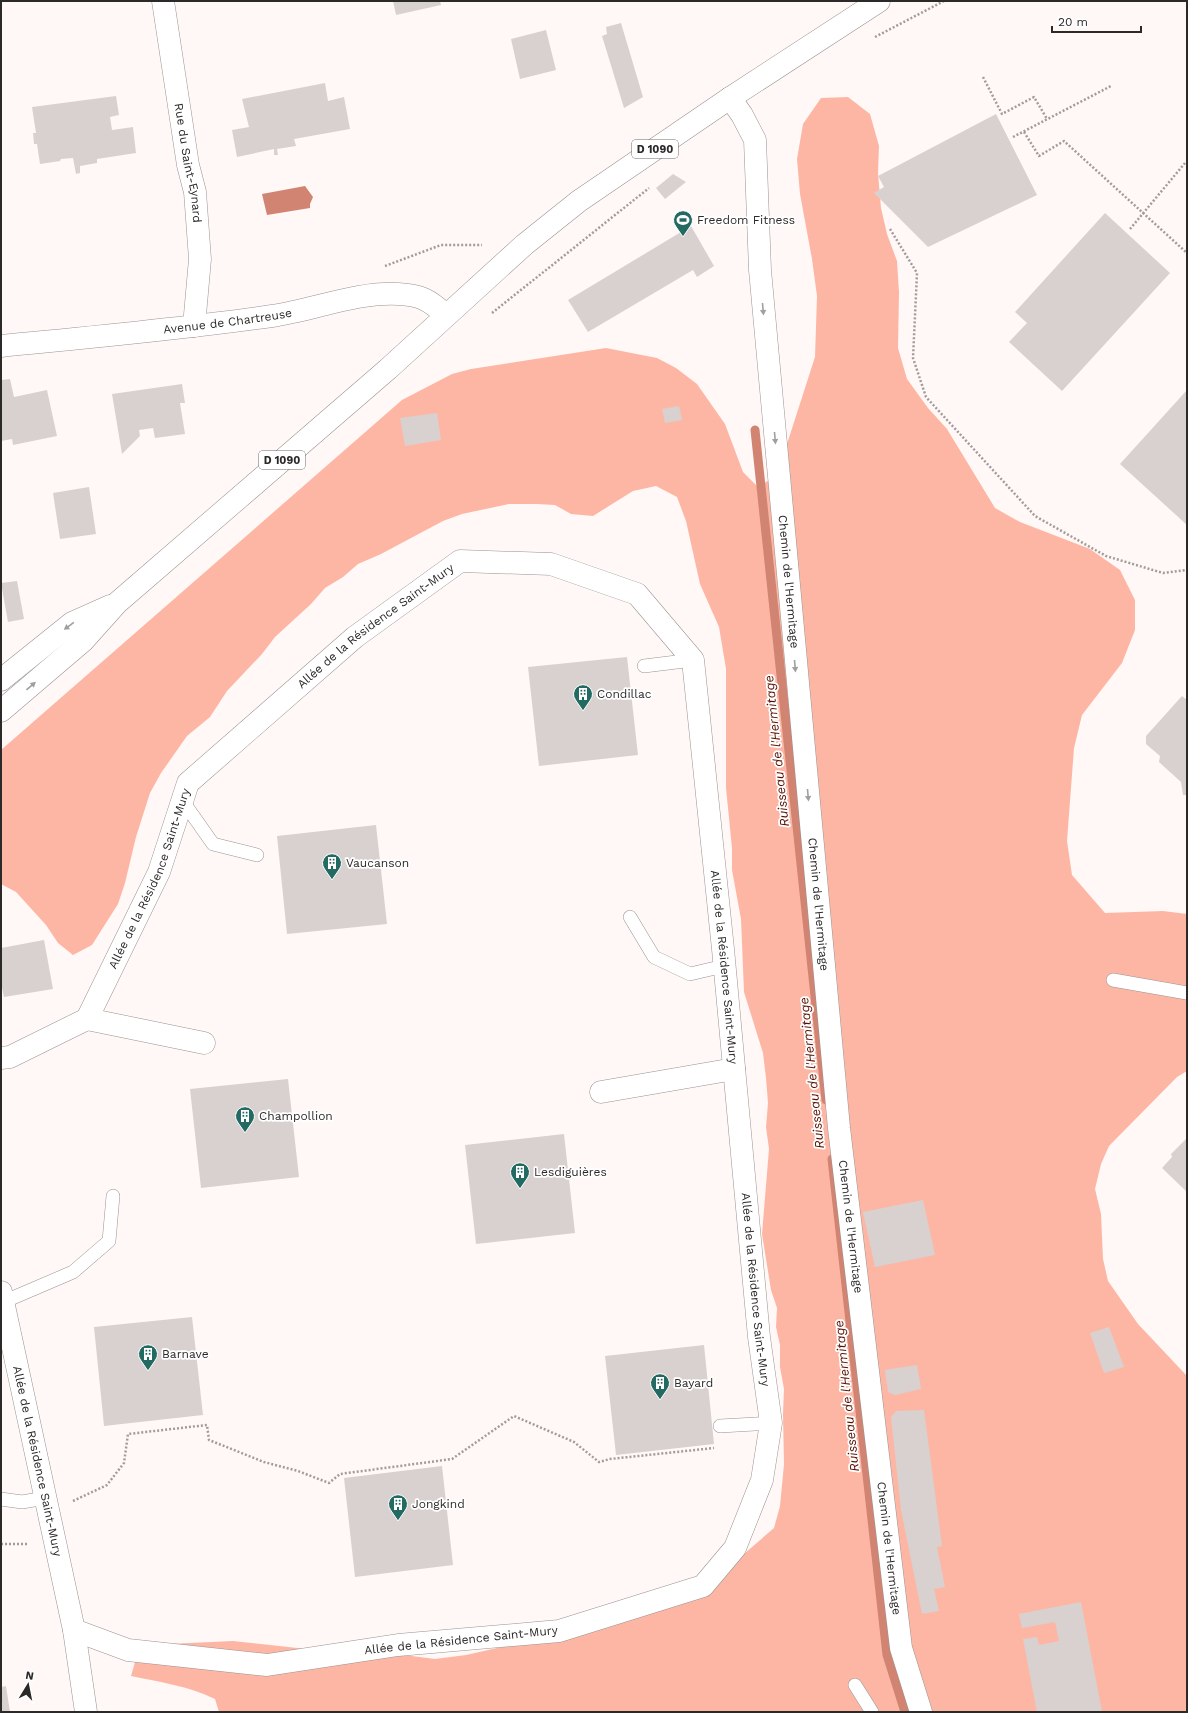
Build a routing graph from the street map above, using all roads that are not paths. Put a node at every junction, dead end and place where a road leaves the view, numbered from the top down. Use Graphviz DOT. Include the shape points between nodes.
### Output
graph roads {
  1 [pos="163,1"];
  2 [pos="879,1"];
  3 [pos="730,98"];
  4 [pos="446,315"];
  5 [pos="194,326"];
  6 [pos="1,346"];
  7 [pos="116,603"];
  8 [pos="693,660"];
  9 [pos="644,666"];
  10 [pos="1,680"];
  11 [pos="1,711"];
  12 [pos="182,800"];
  13 [pos="256,855"];
  14 [pos="630,917"];
  15 [pos="724,966"];
  16 [pos="1113,980"];
  17 [pos="1187,993"];
  18 [pos="87,1019"];
  19 [pos="204,1043"];
  20 [pos="1,1058"];
  21 [pos="734,1069"];
  22 [pos="601,1092"];
  23 [pos="113,1196"];
  24 [pos="2,1297"];
  25 [pos="771,1423"];
  26 [pos="720,1426"];
  27 [pos="1,1499"];
  28 [pos="46,1503"];
  29 [pos="74,1630"];
  30 [pos="855,1685"];
  31 [pos="86,1712"];
  32 [pos="872,1712"];
  33 [pos="920,1712"];
  1 -- 5 [label="street, Rue du Saint-Eynard" via="188,165 195,192 200,259"];
  2 -- 3 [label="street, D 1090"];
  3 -- 4 [label="street, D 1090" via="579,201 524,245"];
  3 -- 33 [label="street, Chemin de l'Hermitage, one-way" via="755,140 760,270 839,1128 901,1648"];
  4 -- 5 [label="street, Avenue de Chartreuse" via="430,302 415,296 368,295 274,316"];
  4 -- 7 [label="street, D 1090" via="388,369"];
  5 -- 6 [label="street, Avenue de Chartreuse"];
  7 -- 10 [label="street, D 1090, one-way" via="72,623"];
  11 -- 7 [label="street, D 1090, one-way" via="83,642"];
  8 -- 9 [label="lane"];
  8 -- 12 [label="street, Allée de la Résidence Saint-Mury" via="636,594 551,564 460,561 355,637 188,783"];
  8 -- 15 [label="street, Allée de la Résidence Saint-Mury"];
  12 -- 13 [label="lane" via="213,844"];
  12 -- 18 [label="street, Allée de la Résidence Saint-Mury" via="159,872"];
  14 -- 15 [label="lane" via="654,957 690,974"];
  15 -- 21 [label="street, Allée de la Résidence Saint-Mury"];
  16 -- 17 [label="lane"];
  18 -- 19 [label="street"];
  18 -- 20 [label="street" via="10,1057"];
  21 -- 22 [label="street"];
  21 -- 25 [label="street, Allée de la Résidence Saint-Mury" via="759,1337"];
  23 -- 24 [label="lane" via="109,1241 73,1272"];
  24 -- 28 [label="street, Allée de la Résidence Saint-Mury"];
  25 -- 26 [label="lane"];
  25 -- 29 [label="street, Allée de la Résidence Saint-Mury" via="762,1480 735,1548 703,1586 559,1631 398,1645 267,1665 128,1650"];
  27 -- 28 [label="lane"];
  28 -- 29 [label="street, Allée de la Résidence Saint-Mury"];
  29 -- 31 [label="street, Allée de la Résidence Saint-Mury"];
  30 -- 32 [label="lane"];
}
